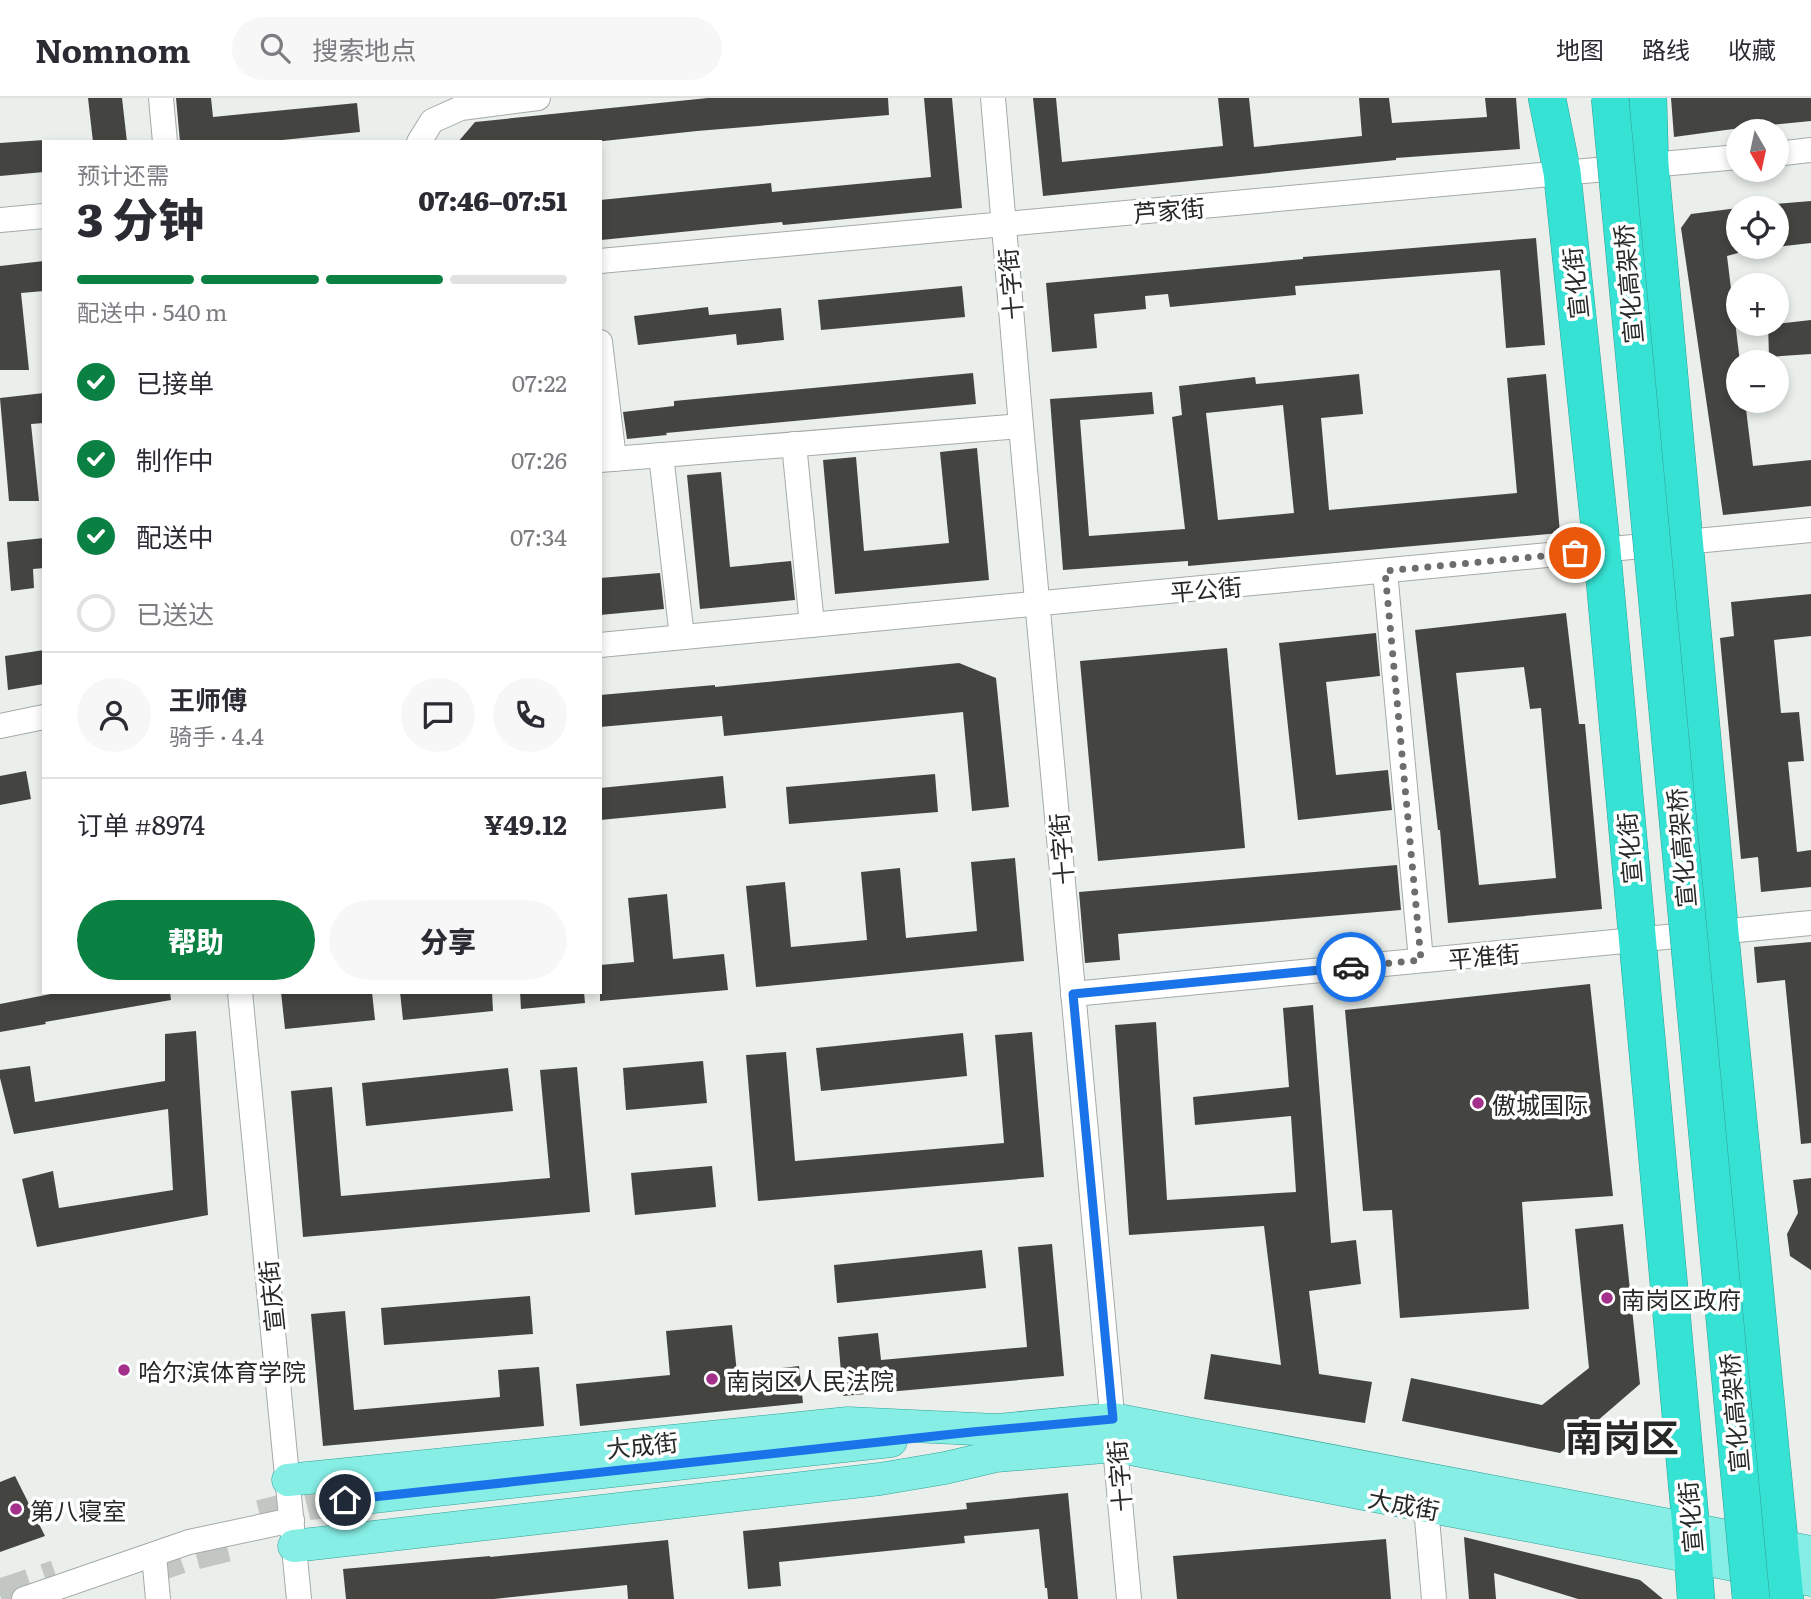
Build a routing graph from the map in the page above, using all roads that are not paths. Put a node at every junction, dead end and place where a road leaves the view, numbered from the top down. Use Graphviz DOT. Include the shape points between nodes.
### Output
graph roads {
  1 [pos="160,98"];
  2 [pos="538,98"];
  3 [pos="993,98"];
  4 [pos="1547,98"];
  5 [pos="1561,98"];
  6 [pos="1588,98"];
  7 [pos="1610,98"];
  8 [pos="1635,98"];
  9 [pos="1648,98"];
  10 [pos="165,140"];
  11 [pos="420,140"];
  12 [pos="1811,150"];
  13 [pos="1789,152"];
  14 [pos="1726,158"];
  15 [pos="1650,166"];
  16 [pos="1562,172"];
  17 [pos="42,216"];
  18 [pos="0,220"];
  19 [pos="1004,224"];
  20 [pos="602,261"];
  21 [pos="602,375"];
  22 [pos="1021,426"];
  23 [pos="794,444"];
  24 [pos="661,455"];
  25 [pos="607,459"];
  26 [pos="1811,530"];
  27 [pos="1684,542"];
  28 [pos="1602,550"];
  29 [pos="1385,571"];
  30 [pos="1038,603"];
  31 [pos="812,625"];
  32 [pos="682,637"];
  33 [pos="602,645"];
  34 [pos="42,717"];
  35 [pos="0,726"];
  36 [pos="1811,923"];
  37 [pos="1720,933"];
  38 [pos="1636,941"];
  39 [pos="1421,960"];
  40 [pos="240,994"];
  41 [pos="1073,994"];
  42 [pos="1114,1433"];
  43 [pos="996,1443"];
  44 [pos="288,1480"];
  45 [pos="1426,1507"];
  46 [pos="347,1509"];
  47 [pos="293,1533"];
  48 [pos="1692,1543"];
  49 [pos="154,1555"];
  50 [pos="1794,1570"];
  51 [pos="37,1597"];
  52 [pos="158,1599"];
  53 [pos="299,1599"];
  54 [pos="1129,1599"];
  55 [pos="1434,1599"];
  56 [pos="1696,1599"];
  57 [pos="1728,1599"];
  58 [pos="1751,1599"];
  1 -- 10 [label="street"];
  2 -- 11 [label="street" via="461,108 432,121"];
  3 -- 19 [label="street, 十字街"];
  4 -- 16 [label="highway, 宣化街"];
  5 -- 16 [label="highway"];
  6 -- 57 [label="highway, 宣化高架桥"];
  7 -- 58 [label="highway, 宣化高架桥, bridge"];
  8 -- 15 [label="highway"];
  9 -- 15 [label="highway"];
  12 -- 13 [label="street"];
  14 -- 15 [label="street, 芦家街"];
  15 -- 16 [label="street, 芦家街"];
  15 -- 27 [label="highway"];
  16 -- 19 [label="street, 芦家街"];
  16 -- 28 [label="highway, 宣化街"];
  17 -- 18 [label="street"];
  19 -- 20 [label="street, 芦家街"];
  19 -- 22 [label="street, 十字街"];
  21 -- 25 [label="street"];
  22 -- 23 [label="street"];
  22 -- 30 [label="street, 十字街"];
  23 -- 24 [label="street"];
  23 -- 31 [label="street"];
  24 -- 25 [label="street"];
  24 -- 32 [label="street"];
  26 -- 27 [label="street, 平公街"];
  27 -- 28 [label="street, 平公街"];
  27 -- 37 [label="highway"];
  28 -- 29 [label="street, 平公街"];
  28 -- 38 [label="highway, 宣化街"];
  29 -- 30 [label="street, 平公街"];
  29 -- 39 [label="street"];
  30 -- 31 [label="street, 平公街"];
  30 -- 41 [label="street, 十字街"];
  31 -- 32 [label="street, 平公街"];
  32 -- 33 [label="street, 平公街"];
  34 -- 35 [label="street"];
  36 -- 37 [label="street, 平准街"];
  37 -- 38 [label="street, 平准街"];
  37 -- 50 [label="highway"];
  38 -- 39 [label="street, 平准街"];
  38 -- 48 [label="highway, 宣化街"];
  39 -- 41 [label="street, 平准街"];
  40 -- 44 [label="street, 宣庆街"];
  41 -- 42 [label="street, 十字街"];
  42 -- 43 [label="main road, 大成街"];
  42 -- 45 [label="main road, 大成街"];
  42 -- 48 [label="main road, 大成街"];
  42 -- 54 [label="street, 十字街"];
  43 -- 44 [label="main road, 大成街" via="848,1423"];
  43 -- 46 [label="main road, 大成街"];
  43 -- 47 [label="main road, 大成街" via="945,1468 880,1479"];
  44 -- 47 [label="street, 宣庆街"];
  45 -- 48 [label="main road, 大成街"];
  45 -- 55 [label="street"];
  47 -- 49 [label="street" via="189,1542"];
  47 -- 53 [label="street, 宣庆街"];
  48 -- 50 [label="main road, 大成街"];
  48 -- 56 [label="highway, 宣化街"];
  49 -- 51 [label="street"];
  49 -- 52 [label="street"];
}
